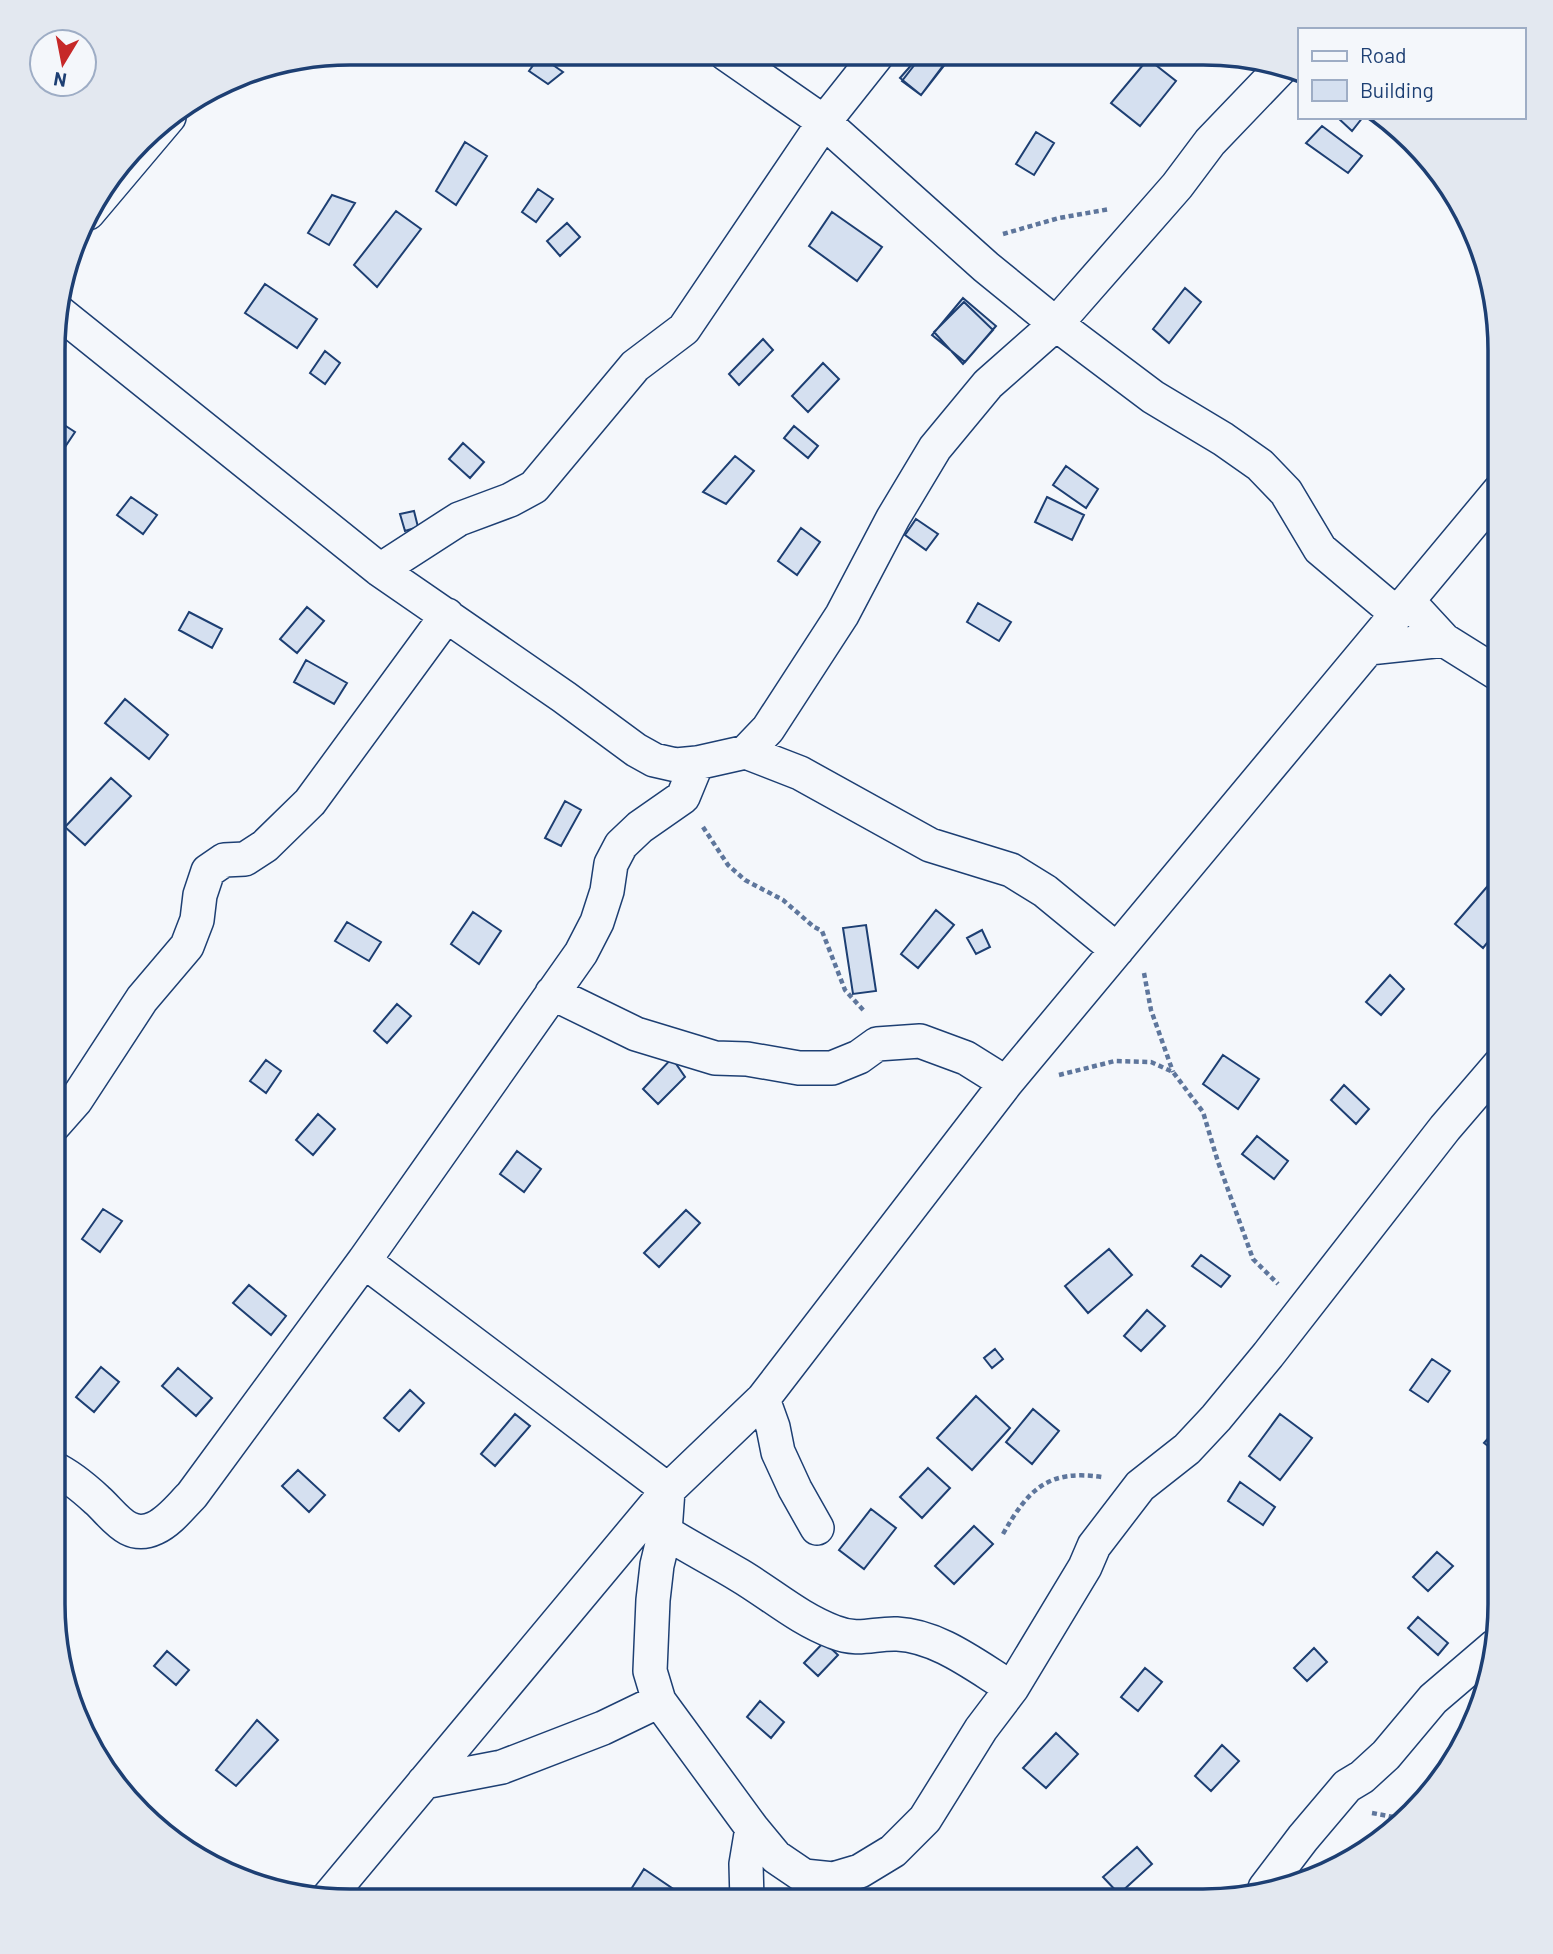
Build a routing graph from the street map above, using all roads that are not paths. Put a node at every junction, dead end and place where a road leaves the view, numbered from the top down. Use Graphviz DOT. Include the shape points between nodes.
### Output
graph roads {
  1 [pos="742,65"];
  2 [pos="869,65"];
  3 [pos="1275,74"];
  4 [pos="824,122"];
  5 [pos="66,318"];
  6 [pos="1056,324"];
  7 [pos="1488,505"];
  8 [pos="380,570"];
  9 [pos="1403,608"];
  10 [pos="447,615"];
  11 [pos="1444,640"];
  12 [pos="1369,648"];
  13 [pos="1488,668"];
  14 [pos="746,752"];
  15 [pos="696,763"];
  16 [pos="1124,941"];
  17 [pos="552,993"];
  18 [pos="1488,1078"];
  19 [pos="1006,1083"];
  20 [pos="65,1113"];
  21 [pos="364,1261"];
  22 [pos="763,1399"];
  23 [pos="65,1474"];
  24 [pos="667,1490"];
  25 [pos="817,1528"];
  26 [pos="665,1532"];
  27 [pos="704,1556"];
  28 [pos="657,1565"];
  29 [pos="1484,1656"];
  30 [pos="1012,1688"];
  31 [pos="659,1701"];
  32 [pos="424,1782"];
  33 [pos="752,1828"];
  34 [pos="1270,1882"];
  35 [pos="336,1889"];
  36 [pos="747,1889"];
  1 -- 4 [label="street"];
  2 -- 4 [label="street"];
  3 -- 6 [label="street" via="1229,121"];
  4 -- 6 [label="street"];
  4 -- 8 [label="street" via="684,329 635,366 534,487 458,519"];
  5 -- 8 [label="street"];
  6 -- 9 [label="street" via="1153,397 1260,465 1286,492 1320,549"];
  6 -- 14 [label="street" via="988,384 936,448 842,615 768,729"];
  7 -- 9 [label="street"];
  8 -- 10 [label="street"];
  9 -- 11 [label="street"];
  9 -- 12 [label="street"];
  10 -- 15 [label="street" via="636,750 676,765"];
  10 -- 20 [label="street" via="310,802 265,846 245,859 224,860 208,871 187,946 142,999"];
  11 -- 12 [label="street"];
  11 -- 13 [label="street"];
  12 -- 16 [label="street"];
  14 -- 15 [label="street"];
  14 -- 16 [label="street" via="800,773 930,845 1011,870"];
  15 -- 17 [label="street" via="683,797 621,845 611,864 597,922 582,953"];
  16 -- 19 [label="street"];
  17 -- 19 [label="street" via="636,1034 715,1058 832,1068 877,1044 920,1041 966,1058"];
  17 -- 21 [label="street"];
  18 -- 30 [label="street" via="1206,1429 1143,1483 1094,1546"];
  19 -- 22 [label="street"];
  21 -- 23 [label="street" via="192,1495 154,1529 125,1527"];
  21 -- 24 [label="street"];
  22 -- 24 [label="street"];
  22 -- 25 [label="street" via="778,1452"];
  24 -- 26 [label="street"];
  24 -- 32 [label="street"];
  26 -- 27 [label="street"];
  26 -- 28 [label="street"];
  27 -- 28 [label="street" via="678,1565"];
  27 -- 30 [label="street" via="837,1634 862,1639 896,1634 928,1639"];
  28 -- 31 [label="street" via="650,1671"];
  29 -- 34 [label="street" via="1433,1699 1386,1755 1347,1786"];
  30 -- 33 [label="street" via="925,1819 893,1851 860,1871 834,1879 804,1876 776,1857"];
  31 -- 32 [label="street" via="513,1763"];
  31 -- 33 [label="street"];
  32 -- 35 [label="street"];
  33 -- 36 [label="street"];
}
